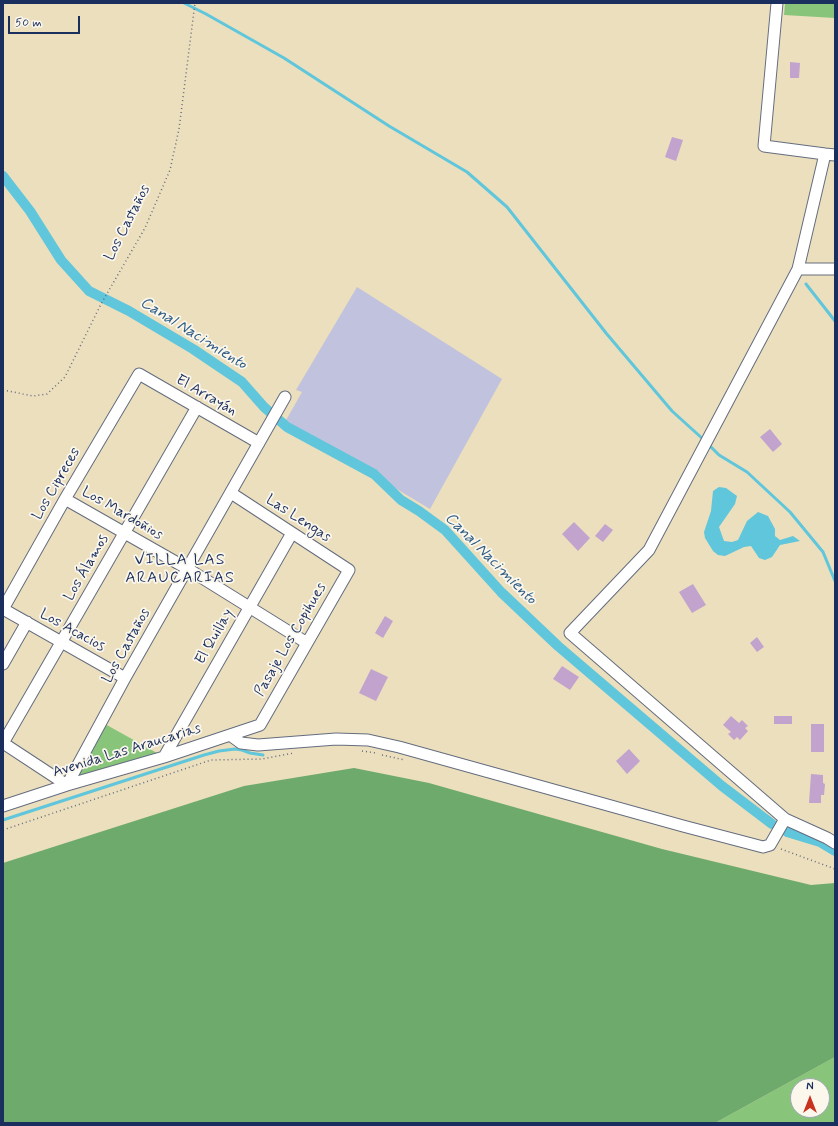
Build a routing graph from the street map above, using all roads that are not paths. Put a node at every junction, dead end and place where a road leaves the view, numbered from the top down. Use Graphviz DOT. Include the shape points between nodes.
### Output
graph roads {
  1 [pos="777,3"];
  2 [pos="830,154"];
  3 [pos="798,269"];
  4 [pos="835,269"];
  5 [pos="139,374"];
  6 [pos="285,397"];
  7 [pos="197,407"];
  8 [pos="259,443"];
  9 [pos="231,493"];
  10 [pos="65,499"];
  11 [pos="125,532"];
  12 [pos="292,533"];
  13 [pos="188,568"];
  14 [pos="349,570"];
  15 [pos="249,607"];
  16 [pos="3,609"];
  17 [pos="27,622"];
  18 [pos="61,642"];
  19 [pos="307,643"];
  20 [pos="3,664"];
  21 [pos="126,678"];
  22 [pos="260,725"];
  23 [pos="230,735"];
  24 [pos="3,743"];
  25 [pos="164,757"];
  26 [pos="67,785"];
  27 [pos="3,806"];
  28 [pos="785,819"];
  29 [pos="835,843"];
  1 -- 2 [label="street" via="764,146"];
  2 -- 3 [label="street"];
  3 -- 4 [label="street"];
  3 -- 28 [label="street" via="649,550 570,633"];
  5 -- 7 [label="street, El Arrayán"];
  5 -- 10 [label="street, Los Cipreces"];
  6 -- 8 [label="street, Los Castaños"];
  7 -- 8 [label="street, El Arrayán"];
  7 -- 11 [label="street, Los Álamos"];
  8 -- 9 [label="street, Los Castaños"];
  9 -- 12 [label="street, Las Lengas"];
  9 -- 13 [label="street, Los Castaños"];
  10 -- 11 [label="street, Los Mardoñios"];
  10 -- 16 [label="street, Los Cipreces"];
  11 -- 13 [label="street, Los Mardoñios"];
  11 -- 18 [label="street, Los Álamos"];
  12 -- 14 [label="street, Las Lengas"];
  12 -- 15 [label="street, El Quillay"];
  13 -- 15 [label="street, Los Mardoñios"];
  13 -- 21 [label="street, Los Castaños"];
  14 -- 19 [label="street, Pasaje Los Copihues"];
  15 -- 19 [label="street, Los Mardoñios"];
  15 -- 25 [label="street, El Quillay"];
  16 -- 17 [label="street, Los Acacios"];
  17 -- 18 [label="street, Los Acacios"];
  17 -- 20 [label="street"];
  18 -- 21 [label="street, Los Acacios"];
  18 -- 24 [label="street, Los Álamos"];
  19 -- 22 [label="street, Pasaje Los Copihues"];
  21 -- 26 [label="street, Los Castaños"];
  22 -- 23 [label="street, Avenida Las Araucarias"];
  23 -- 25 [label="street, Avenida Las Araucarias"];
  23 -- 28 [label="street" via="241,743 258,745 336,739 368,740 763,847 770,845"];
  24 -- 26 [label="street"];
  25 -- 26 [label="street, Avenida Las Araucarias"];
  26 -- 27 [label="street, Avenida Las Araucarias"];
  28 -- 29 [label="street"];
}
